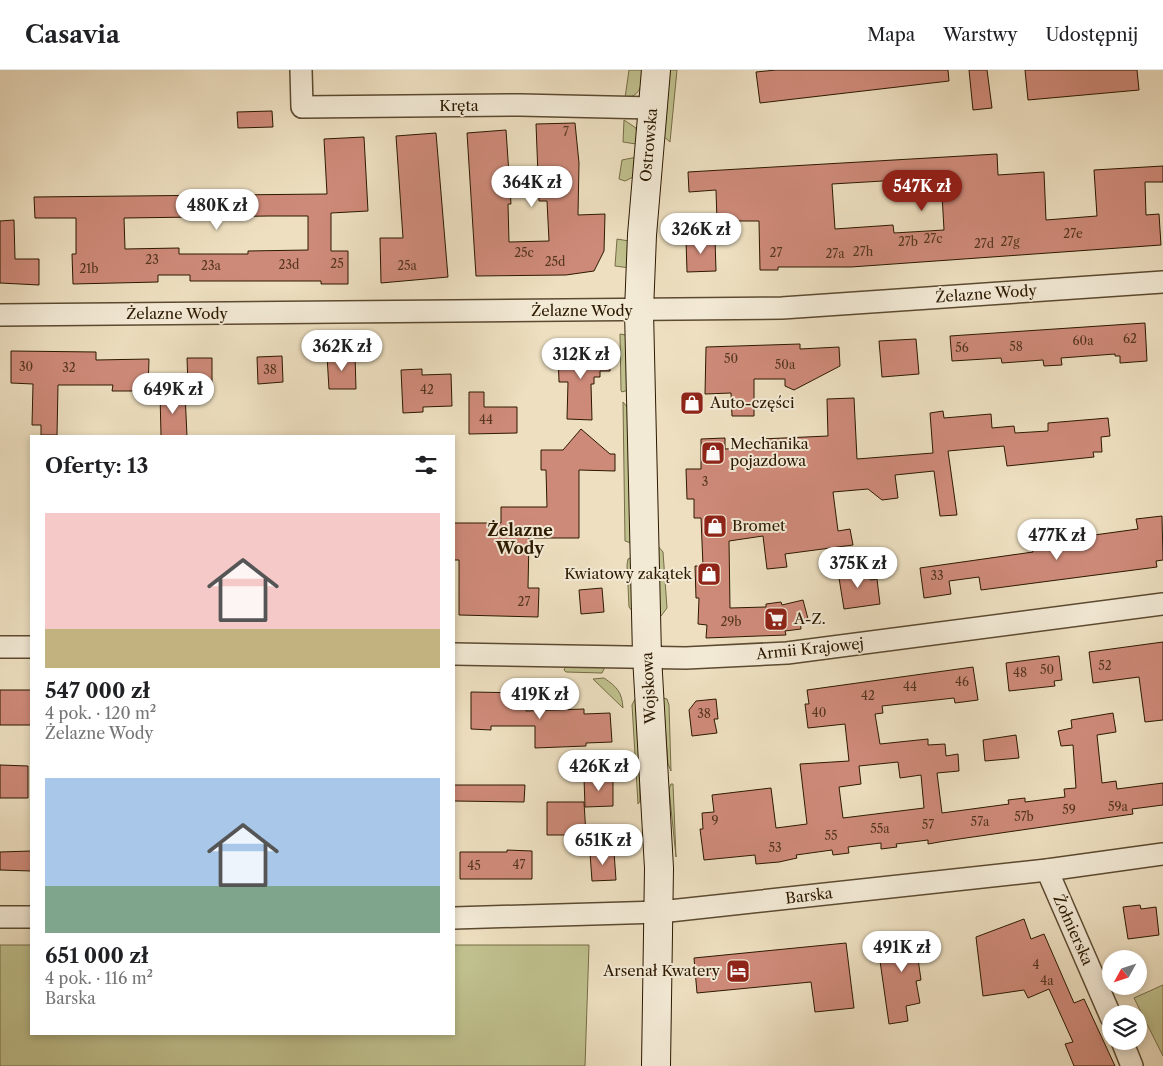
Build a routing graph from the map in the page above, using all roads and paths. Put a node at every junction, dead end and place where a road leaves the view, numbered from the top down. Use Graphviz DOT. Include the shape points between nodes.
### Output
graph roads {
  1 [pos="301,70"];
  2 [pos="656,70"];
  3 [pos="652,108"];
  4 [pos="1163,282"];
  5 [pos="639,311"];
  6 [pos="0,315"];
  7 [pos="1163,604"];
  8 [pos="0,647"];
  9 [pos="30,647"];
  10 [pos="455,654"];
  11 [pos="648,656"];
  12 [pos="1163,854"];
  13 [pos="1047,870"];
  14 [pos="660,912"];
  15 [pos="0,917"];
  16 [pos="30,917"];
  17 [pos="455,918"];
  18 [pos="1106,1005"];
  19 [pos="1126,1050"];
  20 [pos="656,1066"];
  21 [pos="1132,1066"];
  1 -- 3 [label="street, Kręta" via="302,106"];
  2 -- 3 [label="street, Ostrowska"];
  3 -- 5 [label="street, Ostrowska"];
  4 -- 5 [label="street, Żelazne Wody" via="782,308"];
  5 -- 6 [label="street, Żelazne Wody"];
  5 -- 11 [label="street, Wojskowa"];
  7 -- 11 [label="street, Armii Krajowej" via="787,653 717,658"];
  8 -- 9 [label="street"];
  10 -- 11 [label="street, Armii Krajowej"];
  11 -- 14 [label="street, Wojskowa"];
  12 -- 13 [label="street, Barska"];
  13 -- 14 [label="street, Barska"];
  13 -- 18 [label="street, Żołnierska"];
  14 -- 17 [label="street, Barska"];
  14 -- 20 [label="street, Wojskowa"];
  15 -- 16 [label="street"];
  19 -- 21 [label="street"];
}
